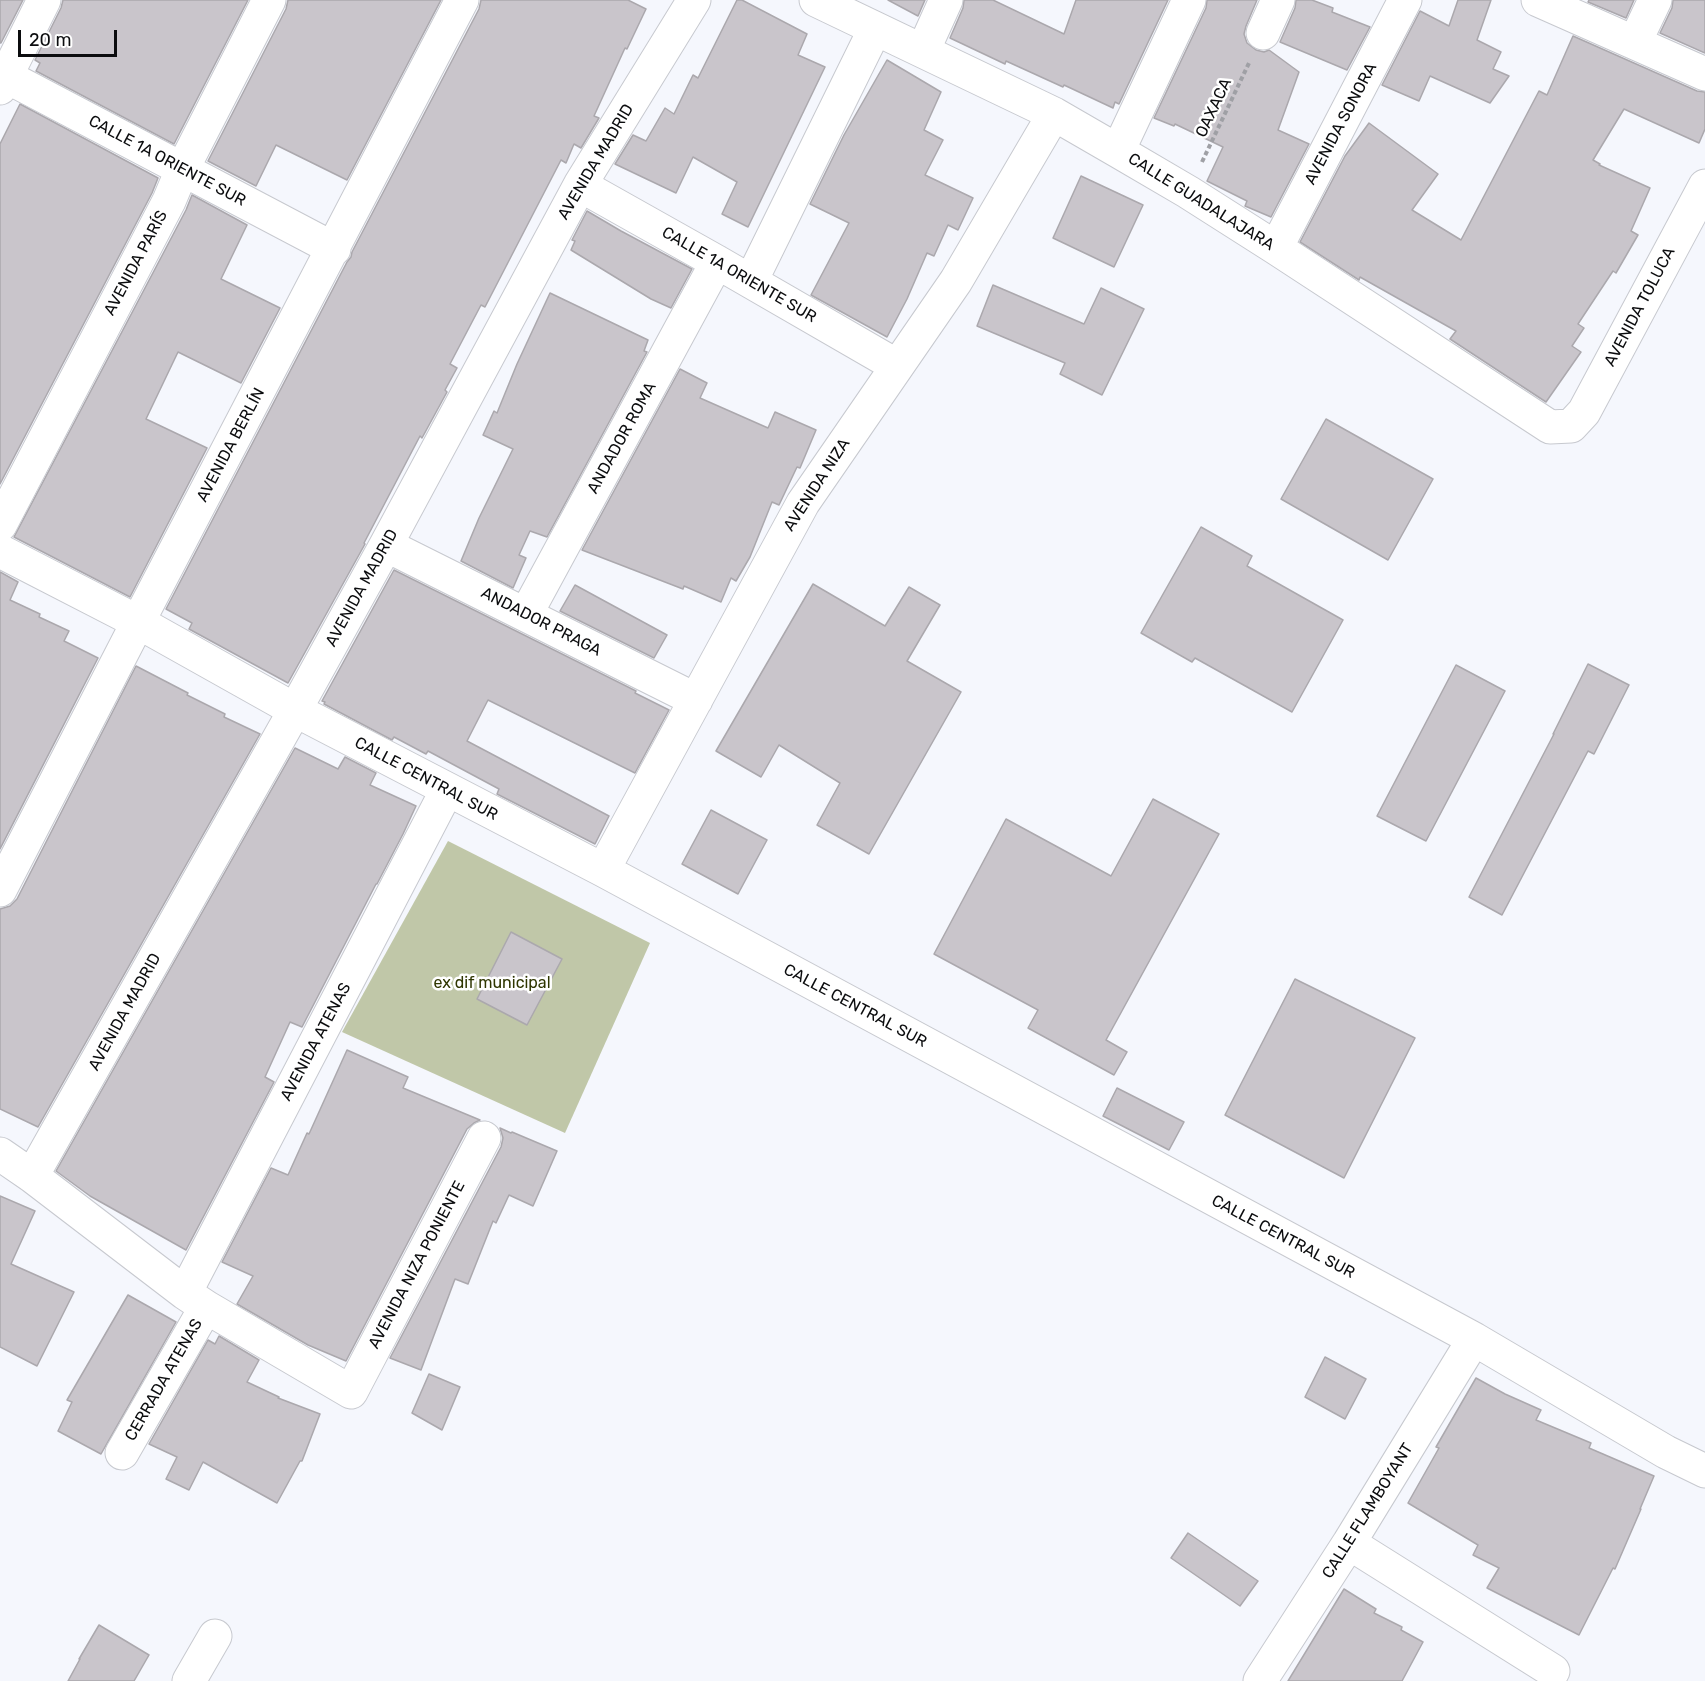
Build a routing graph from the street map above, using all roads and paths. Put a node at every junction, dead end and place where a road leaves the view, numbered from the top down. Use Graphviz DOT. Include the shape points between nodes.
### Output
graph roads {
  1 [pos="44,0"];
  2 [pos="269,0"];
  3 [pos="462,0"];
  4 [pos="694,0"];
  5 [pos="816,0"];
  6 [pos="946,0"];
  7 [pos="1189,0"];
  8 [pos="1278,0"];
  9 [pos="1405,0"];
  10 [pos="1538,0"];
  11 [pos="1655,0"];
  12 [pos="875,29"];
  13 [pos="1263,33"];
  14 [pos="1635,42"];
  15 [pos="923,51"];
  16 [pos="1705,74"];
  17 [pos="2,79"];
  18 [pos="1054,114"];
  19 [pos="1118,151"];
  20 [pos="183,170"];
  21 [pos="580,185"];
  22 [pos="1705,186"];
  23 [pos="1188,192"];
  24 [pos="1276,248"];
  25 [pos="334,249"];
  26 [pos="717,262"];
  27 [pos="751,281"];
  28 [pos="897,366"];
  29 [pos="1571,426"];
  30 [pos="0,525"];
  31 [pos="386,545"];
  32 [pos="0,551"];
  33 [pos="526,614"];
  34 [pos="138,622"];
  35 [pos="696,700"];
  36 [pos="294,710"];
  37 [pos="447,790"];
  38 [pos="603,870"];
  39 [pos="0,890"];
  40 [pos="484,1138"];
  41 [pos="0,1154"];
  42 [pos="32,1176"];
  43 [pos="196,1300"];
  44 [pos="1474,1339"];
  45 [pos="122,1453"];
  46 [pos="1705,1471"];
  47 [pos="1349,1544"];
  48 [pos="215,1636"];
  49 [pos="1553,1671"];
  50 [pos="189,1681"];
  51 [pos="1260,1681"];
  1 -- 17 [label="street"];
  2 -- 20 [label="street, AVENIDA PARÍS"];
  3 -- 25 [label="street, AVENIDA BERLÍN"];
  4 -- 21 [label="street, AVENIDA MADRID"];
  5 -- 12 [label="street, CALLE GUADALAJARA"];
  6 -- 15 [label="street"];
  7 -- 19 [label="street"];
  8 -- 13 [label="street"];
  9 -- 24 [label="street, AVENIDA SONORA"];
  10 -- 14 [label="street"];
  11 -- 14 [label="street"];
  12 -- 15 [label="street, CALLE GUADALAJARA"];
  12 -- 27 [label="street"];
  13 -- 23 [label="path, OAXACA"];
  14 -- 16 [label="street"];
  15 -- 18 [label="street, CALLE GUADALAJARA"];
  17 -- 20 [label="street, CALLE 1A ORIENTE SUR"];
  18 -- 19 [label="street, CALLE GUADALAJARA"];
  18 -- 28 [label="street, AVENIDA NIZA" via="956,281"];
  19 -- 23 [label="street, CALLE GUADALAJARA"];
  20 -- 25 [label="street, CALLE 1A ORIENTE SUR"];
  20 -- 30 [label="street, AVENIDA PARÍS"];
  21 -- 26 [label="street, CALLE 1A ORIENTE SUR"];
  21 -- 31 [label="street, AVENIDA MADRID"];
  22 -- 29 [label="street, AVENIDA TOLUCA" via="1584,412"];
  23 -- 24 [label="street, CALLE GUADALAJARA"];
  24 -- 29 [label="street, CALLE GUADALAJARA" via="1550,427"];
  25 -- 34 [label="street, AVENIDA BERLÍN"];
  26 -- 27 [label="street, CALLE 1A ORIENTE SUR"];
  26 -- 33 [label="street, ANDADOR ROMA"];
  27 -- 28 [label="street, CALLE 1A ORIENTE SUR"];
  28 -- 35 [label="street, AVENIDA NIZA" via="802,503"];
  31 -- 33 [label="street, ANDADOR PRAGA"];
  31 -- 36 [label="street, AVENIDA MADRID"];
  32 -- 34 [label="street, CALLE CENTRAL SUR"];
  33 -- 35 [label="street, ANDADOR PRAGA"];
  34 -- 36 [label="street, CALLE CENTRAL SUR"];
  34 -- 39 [label="street, AVENIDA BERLÍN"];
  35 -- 38 [label="street, AVENIDA NIZA"];
  36 -- 37 [label="street, CALLE CENTRAL SUR"];
  36 -- 42 [label="street, AVENIDA MADRID"];
  37 -- 38 [label="street, CALLE CENTRAL SUR"];
  37 -- 43 [label="street, AVENIDA ATENAS"];
  38 -- 44 [label="street, CALLE CENTRAL SUR"];
  40 -- 43 [label="street, AVENIDA NIZA PONIENTE" via="351,1392"];
  41 -- 42 [label="street"];
  42 -- 43 [label="street"];
  43 -- 45 [label="street, CERRADA ATENAS"];
  44 -- 46 [label="street, CALLE CENTRAL SUR"];
  44 -- 47 [label="street, CALLE FLAMBOYANT"];
  47 -- 49 [label="street"];
  47 -- 51 [label="street, CALLE FLAMBOYANT"];
  48 -- 50 [label="street"];
}
